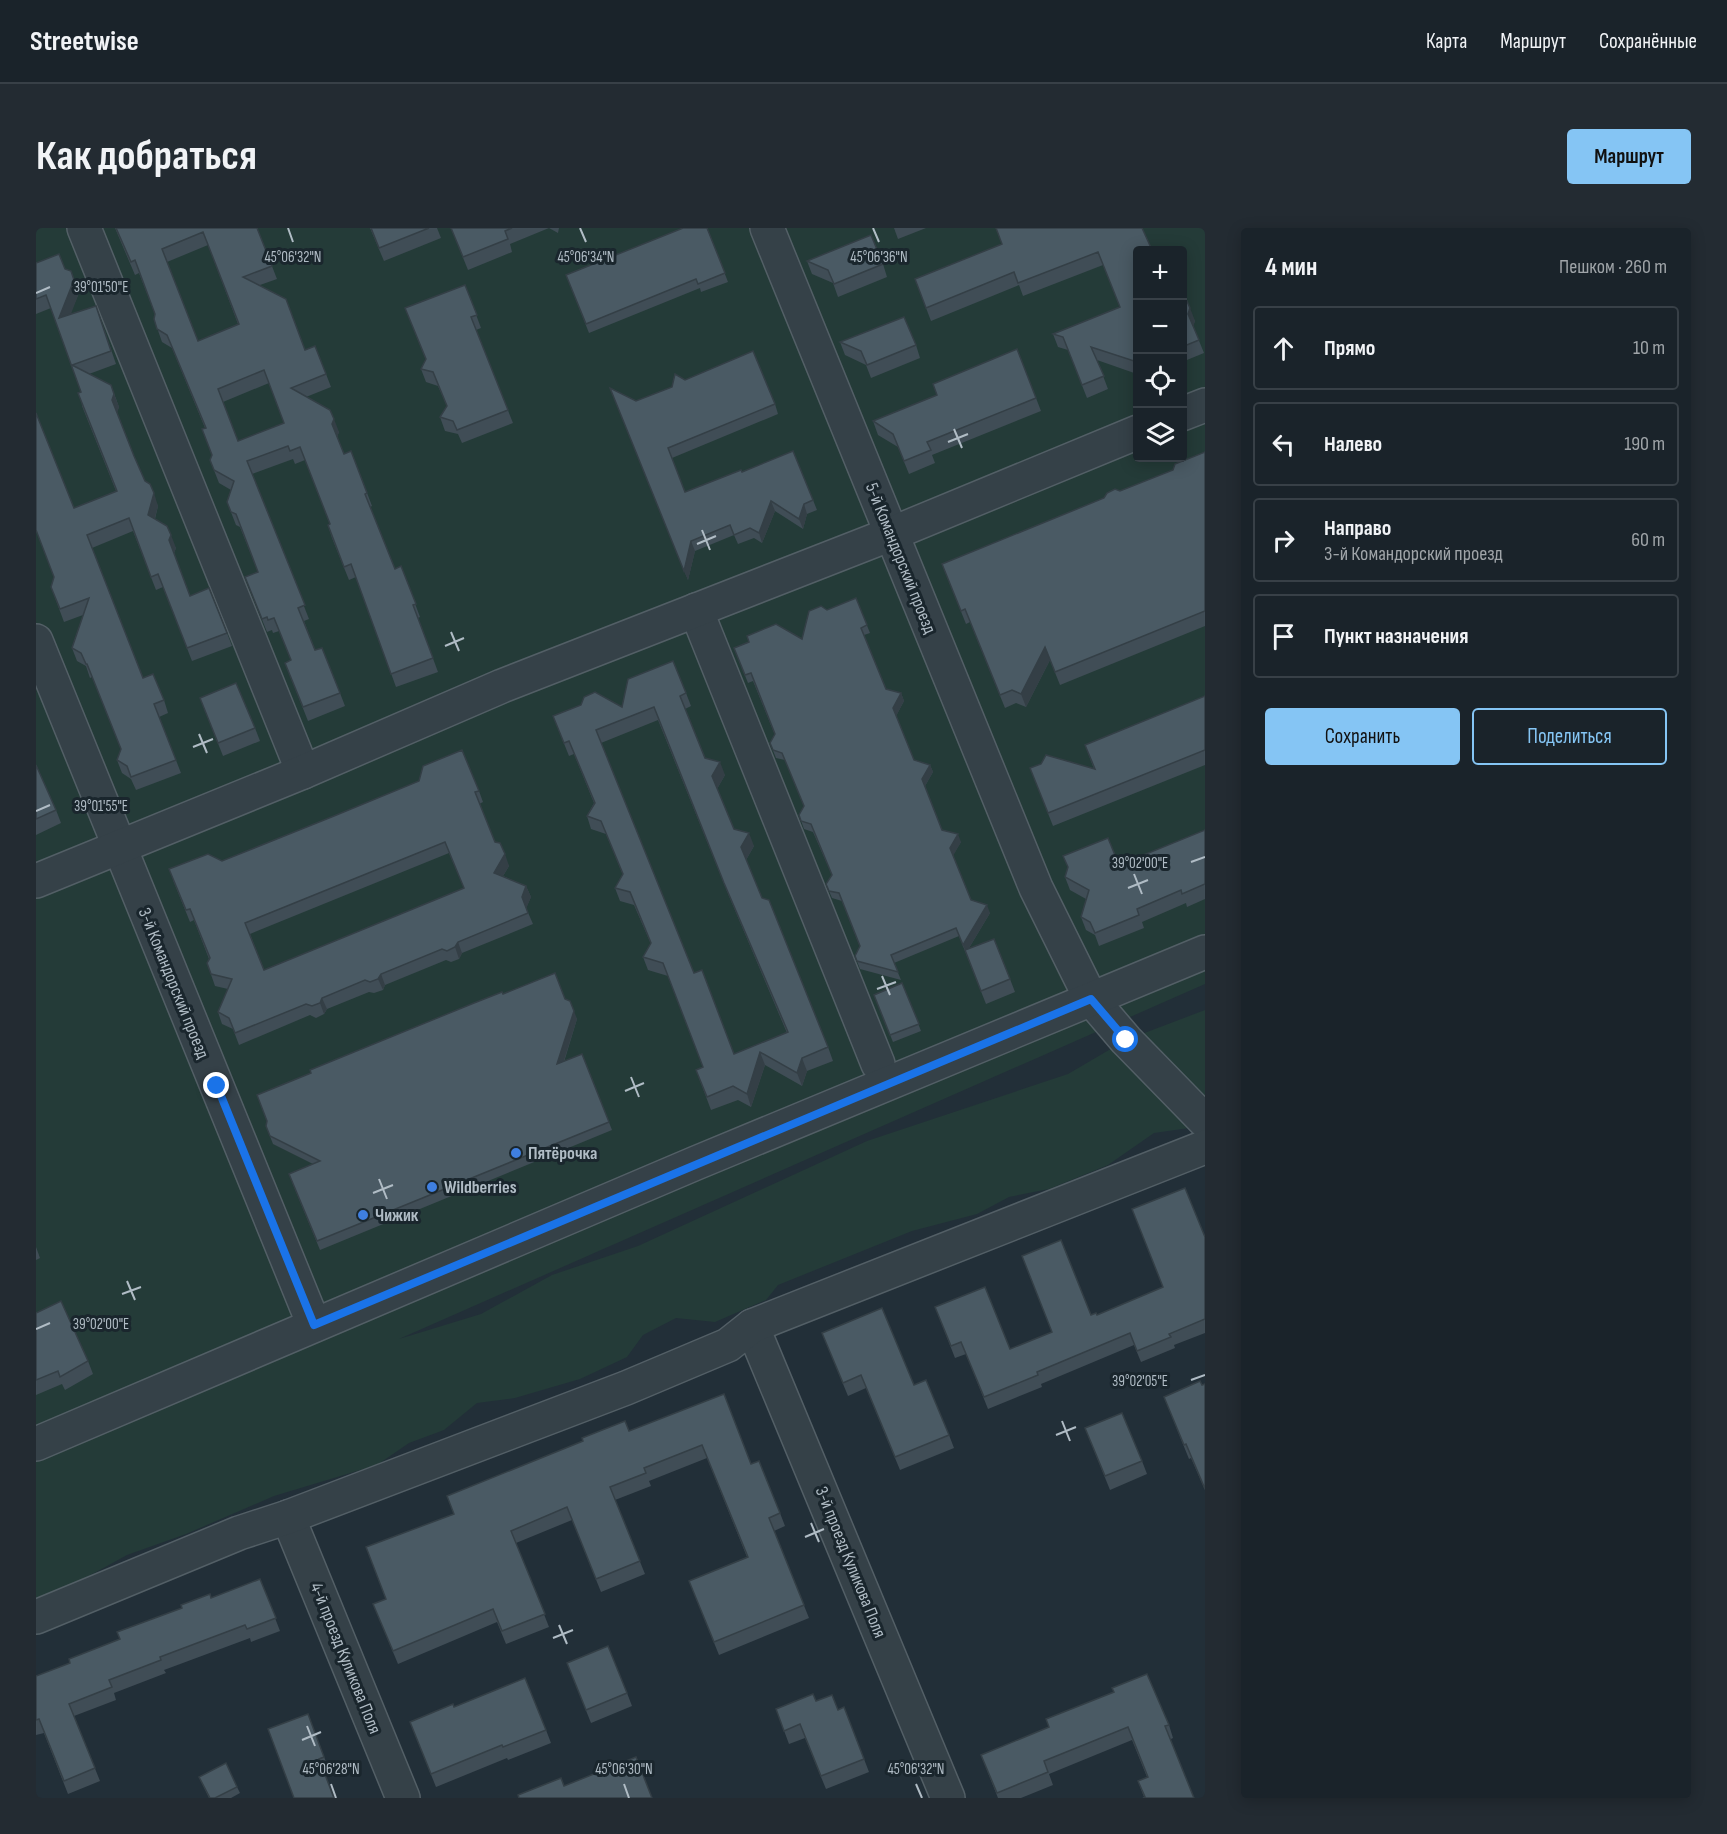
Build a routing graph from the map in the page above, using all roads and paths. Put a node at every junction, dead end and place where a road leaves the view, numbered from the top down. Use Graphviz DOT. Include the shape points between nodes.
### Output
graph roads {
  1 [pos="84,228"];
  2 [pos="767,228"];
  3 [pos="1205,405"];
  4 [pos="1187,412"];
  5 [pos="1133,434"];
  6 [pos="891,534"];
  7 [pos="696,610"];
  8 [pos="36,640"];
  9 [pos="303,772"];
  10 [pos="118,846"];
  11 [pos="36,881"];
  12 [pos="1205,952"];
  13 [pos="1091,999"];
  14 [pos="878,1064"];
  15 [pos="1205,1121"];
  16 [pos="1205,1147"];
  17 [pos="314,1325"];
  18 [pos="752,1326"];
  19 [pos="36,1444"];
  20 [pos="288,1517"];
  21 [pos="36,1617"];
  22 [pos="403,1798"];
  23 [pos="948,1798"];
  1 -- 9 [label="street"];
  2 -- 6 [label="street, 5-й Командорский проезд"];
  3 -- 4 [label="street"];
  5 -- 6 [label="street"];
  6 -- 7 [label="street"];
  6 -- 13 [label="street, 5-й Командорский проезд" via="1036,888"];
  7 -- 9 [label="street" via="502,686"];
  7 -- 14 [label="street"];
  8 -- 10 [label="street, 3-й Командорский проезд"];
  9 -- 10 [label="street"];
  10 -- 11 [label="street"];
  10 -- 17 [label="street, 3-й Командорский проезд"];
  12 -- 13 [label="street"];
  13 -- 15 [label="street, 5-й Командорский проезд"];
  13 -- 17 [label="street"];
  16 -- 18 [label="street"];
  17 -- 19 [label="street"];
  18 -- 20 [label="street" via="728,1345 626,1388"];
  18 -- 23 [label="street, 3-й проезд Куликова Поля"];
  20 -- 21 [label="street" via="238,1533"];
  20 -- 22 [label="street, 4-й проезд Куликова Поля"];
}
